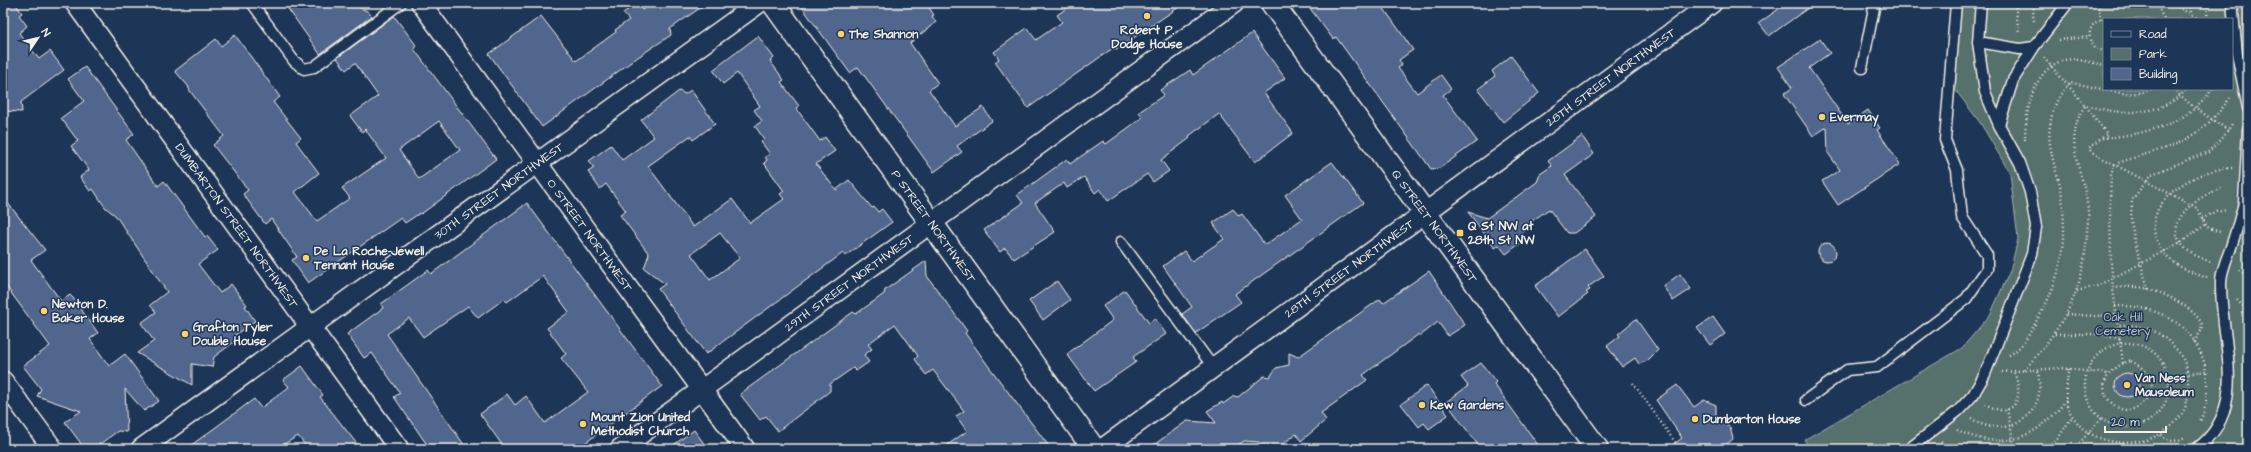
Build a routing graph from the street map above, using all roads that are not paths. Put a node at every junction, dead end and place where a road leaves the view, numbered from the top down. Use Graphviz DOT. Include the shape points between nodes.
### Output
graph roads {
  1 [pos="75,3"];
  2 [pos="252,3"];
  3 [pos="401,3"];
  4 [pos="421,3"];
  5 [pos="759,3"];
  6 [pos="773,3"];
  7 [pos="1234,3"];
  8 [pos="1272,3"];
  9 [pos="1712,3"];
  10 [pos="1875,3"];
  11 [pos="1956,3"];
  12 [pos="1981,3"];
  13 [pos="2068,3"];
  14 [pos="2232,3"];
  15 [pos="1978,42"];
  16 [pos="2036,44"];
  17 [pos="1862,68"];
  18 [pos="2248,106"];
  19 [pos="1999,125"];
  20 [pos="2248,129"];
  21 [pos="2248,134"];
  22 [pos="537,162"];
  23 [pos="1424,213"];
  24 [pos="931,222"];
  25 [pos="1121,242"];
  26 [pos="310,327"];
  27 [pos="1214,367"];
  28 [pos="3,381"];
  29 [pos="702,390"];
  30 [pos="1806,400"];
  31 [pos="53,449"];
  32 [pos="141,449"];
  33 [pos="399,449"];
  34 [pos="620,449"];
  35 [pos="745,449"];
  36 [pos="1094,449"];
  37 [pos="1102,449"];
  38 [pos="1597,449"];
  39 [pos="1910,449"];
  40 [pos="2196,449"];
  1 -- 26 [label="street, DUMBARTON STREET NORTHWEST"];
  2 -- 3 [label="lane" via="294,61 304,69 314,67"];
  4 -- 22 [label="street, O STREET NORTHWEST"];
  5 -- 22 [label="street, 30TH STREET NORTHWEST"];
  6 -- 24 [label="street, P STREET NORTHWEST"];
  7 -- 24 [label="street, 29TH STREET NORTHWEST"];
  8 -- 23 [label="street, Q STREET NORTHWEST"];
  9 -- 23 [label="street, 28TH STREET NORTHWEST"];
  10 -- 17 [label="lane"];
  11 -- 30 [label="lane" via="1945,140 1957,170 1962,217 1987,255 1987,269 1966,299 1877,367 1847,370"];
  12 -- 15 [label="lane"];
  13 -- 16 [label="lane"];
  14 -- 18 [label="lane" via="2236,54"];
  15 -- 16 [label="lane" via="2020,49"];
  15 -- 19 [label="lane" via="1984,92"];
  16 -- 19 [label="lane" via="2013,80"];
  19 -- 39 [label="lane" via="2020,163 2030,192 2036,227 2032,254 1990,362 1973,395 1961,408"];
  20 -- 21 [label="lane"];
  21 -- 40 [label="lane, bridge" via="2244,203 2221,281 2221,303 2232,379 2229,401 2208,441"];
  22 -- 26 [label="street, 30TH STREET NORTHWEST"];
  22 -- 29 [label="street, O STREET NORTHWEST"];
  23 -- 27 [label="street, 28TH STREET NORTHWEST"];
  23 -- 38 [label="street, Q STREET NORTHWEST"];
  24 -- 29 [label="street, 29TH STREET NORTHWEST"];
  24 -- 36 [label="street, P STREET NORTHWEST"];
  25 -- 27 [label="lane"];
  26 -- 32 [label="street, 30TH STREET NORTHWEST"];
  26 -- 33 [label="street, DUMBARTON STREET NORTHWEST"];
  27 -- 37 [label="street, 28TH STREET NORTHWEST"];
  28 -- 31 [label="street"];
  29 -- 34 [label="street, 29TH STREET NORTHWEST"];
  29 -- 35 [label="street, O STREET NORTHWEST"];
}
